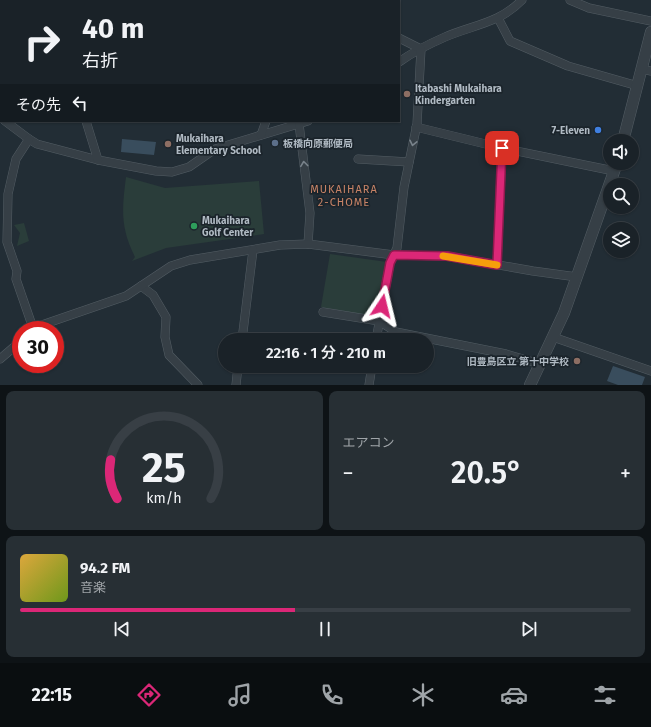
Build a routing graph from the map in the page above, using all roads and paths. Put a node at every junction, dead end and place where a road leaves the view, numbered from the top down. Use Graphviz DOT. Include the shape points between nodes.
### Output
graph roads {
  1 [pos="522,0"];
  2 [pos="570,0"];
  3 [pos="498,18"];
  4 [pos="651,21"];
  5 [pos="651,32"];
  6 [pos="400,38"];
  7 [pos="421,49"];
  8 [pos="400,61"];
  9 [pos="646,70"];
  10 [pos="638,86"];
  11 [pos="6,122"];
  12 [pos="86,122"];
  13 [pos="266,122"];
  14 [pos="305,122"];
  15 [pos="299,124"];
  16 [pos="416,127"];
  17 [pos="625,134"];
  18 [pos="261,135"];
  19 [pos="29,139"];
  20 [pos="502,148"];
  21 [pos="358,159"];
  22 [pos="98,160"];
  23 [pos="409,162"];
  24 [pos="603,165"];
  25 [pos="614,170"];
  26 [pos="308,244"];
  27 [pos="253,250"];
  28 [pos="394,255"];
  29 [pos="497,265"];
  30 [pos="577,277"];
  31 [pos="141,286"];
  32 [pos="323,312"];
  33 [pos="29,321"];
  34 [pos="55,321"];
  35 [pos="379,321"];
  36 [pos="243,333"];
  37 [pos="377,333"];
  38 [pos="553,337"];
  39 [pos="12,349"];
  40 [pos="0,359"];
  41 [pos="540,364"];
  42 [pos="651,371"];
  43 [pos="237,373"];
  44 [pos="371,373"];
  45 [pos="198,385"];
  46 [pos="236,385"];
  47 [pos="369,385"];
  48 [pos="530,385"];
  1 -- 3 [label="street"];
  2 -- 4 [label="street" via="589,8"];
  3 -- 7 [label="street" via="445,37"];
  3 -- 10 [label="street" via="510,40 568,66"];
  5 -- 9 [label="street"];
  6 -- 7 [label="street"];
  7 -- 8 [label="street"];
  7 -- 16 [label="street"];
  9 -- 10 [label="street"];
  10 -- 17 [label="street"];
  11 -- 19 [label="street"];
  12 -- 22 [label="street"];
  13 -- 18 [label="street"];
  14 -- 15 [label="street"];
  15 -- 18 [label="street"];
  26 -- 15 [label="street, one-way" via="310,213"];
  16 -- 20 [label="street"];
  16 -- 23 [label="street, one-way"];
  18 -- 22 [label="street" via="215,149 189,167 172,172"];
  19 -- 22 [label="street" via="38,144"];
  19 -- 33 [label="street" via="16,159 8,194 7,242"];
  20 -- 24 [label="street"];
  20 -- 29 [label="street"];
  21 -- 23 [label="street"];
  23 -- 28 [label="street"];
  25 -- 30 [label="street"];
  26 -- 27 [label="street" via="280,245"];
  26 -- 28 [label="street"];
  27 -- 31 [label="street" via="190,260 171,266"];
  27 -- 36 [label="street"];
  28 -- 29 [label="street" via="447,256"];
  28 -- 35 [label="street" via="390,263"];
  29 -- 30 [label="street"];
  30 -- 38 [label="street"];
  31 -- 34 [label="street" via="126,296"];
  31 -- 45 [label="street" via="153,295 166,317 165,337 169,355"];
  32 -- 35 [label="street"];
  35 -- 37 [label="street"];
  35 -- 41 [label="street" via="396,332 506,354"];
  38 -- 41 [label="street"];
  38 -- 42 [label="street"];
  39 -- 40 [label="street"];
  41 -- 48 [label="street"];
  43 -- 46 [label="street"];
  44 -- 47 [label="street"];
}
